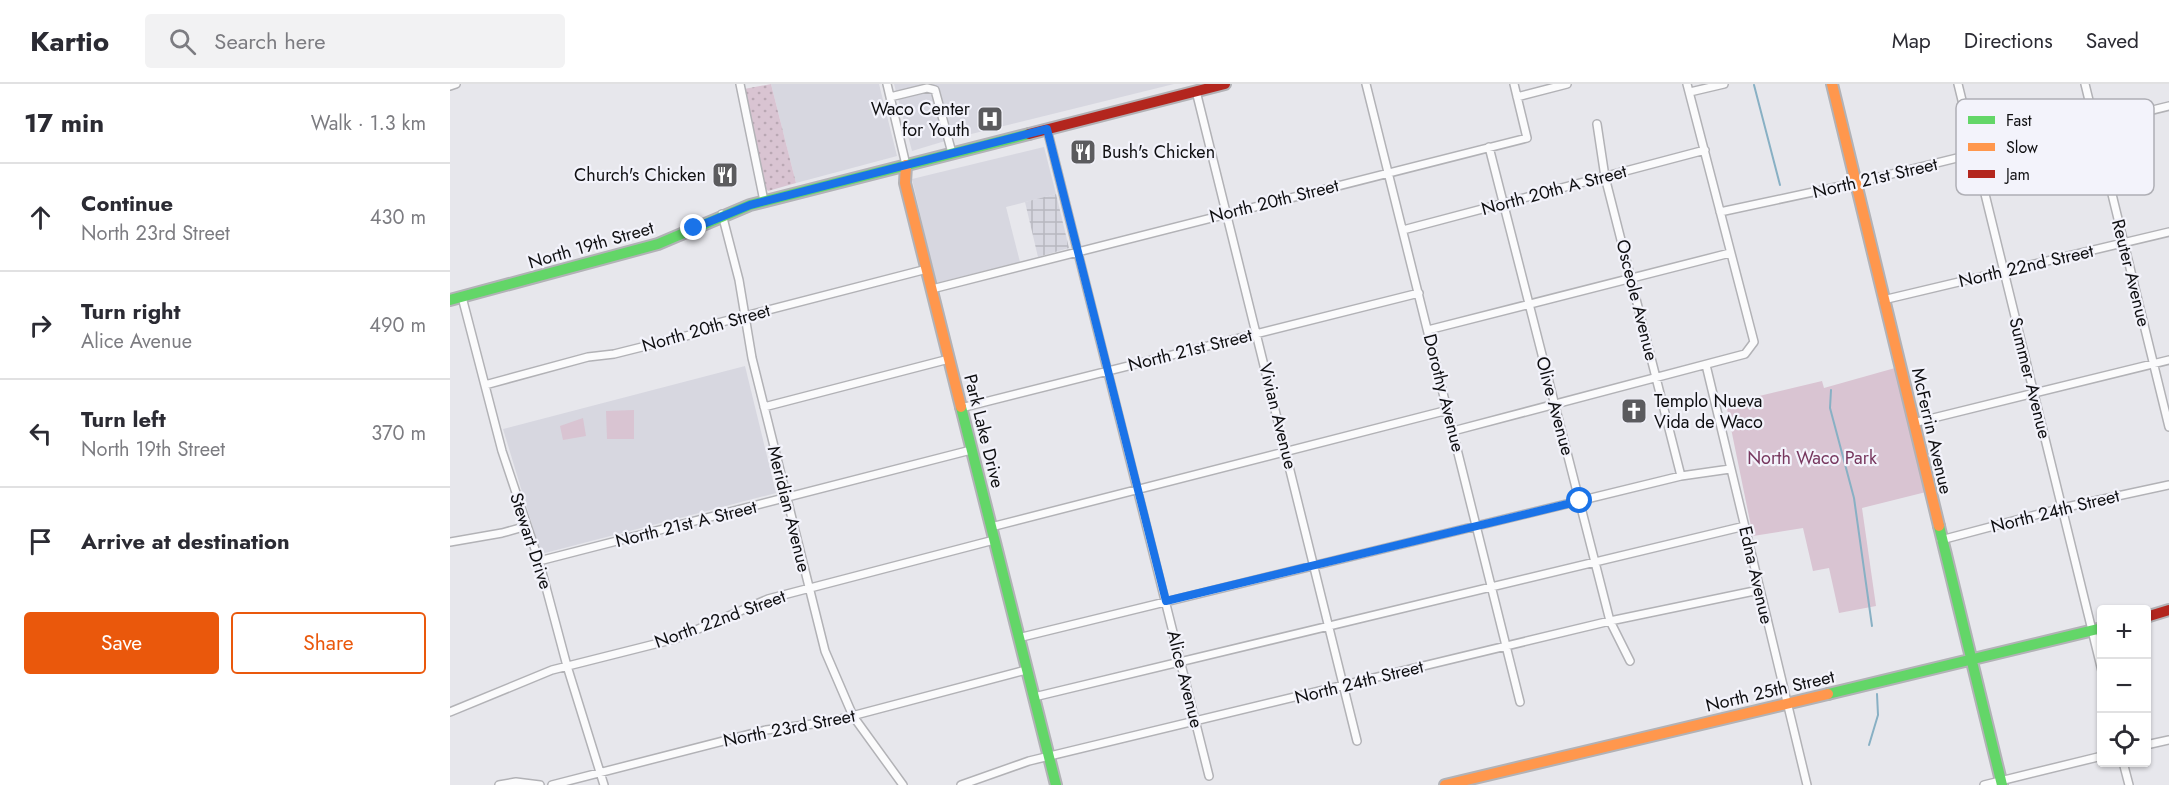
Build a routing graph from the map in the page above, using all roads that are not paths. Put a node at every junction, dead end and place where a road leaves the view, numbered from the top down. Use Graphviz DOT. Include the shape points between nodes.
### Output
graph roads {
  1 [pos="456,84"];
  2 [pos="740,84"];
  3 [pos="887,84"];
  4 [pos="1225,84"];
  5 [pos="1366,84"];
  6 [pos="1514,84"];
  7 [pos="1567,84"];
  8 [pos="1687,84"];
  9 [pos="1724,84"];
  10 [pos="1832,84"];
  11 [pos="1958,84"];
  12 [pos="2085,84"];
  13 [pos="450,86"];
  14 [pos="1196,91"];
  15 [pos="1690,92"];
  16 [pos="890,97"];
  17 [pos="1517,97"];
  18 [pos="1962,99"];
  19 [pos="2089,99"];
  20 [pos="2169,106"];
  21 [pos="2154,110"];
  22 [pos="1596,124"];
  23 [pos="1047,129"];
  24 [pos="1489,147"];
  25 [pos="1705,150"];
  26 [pos="952,153"];
  27 [pos="1956,159"];
  28 [pos="906,165"];
  29 [pos="1388,172"];
  30 [pos="1605,177"];
  31 [pos="1855,183"];
  32 [pos="1985,195"];
  33 [pos="2112,195"];
  34 [pos="764,201"];
  35 [pos="1503,203"];
  36 [pos="1720,212"];
  37 [pos="1227,213"];
  38 [pos="722,214"];
  39 [pos="1403,230"];
  40 [pos="2169,232"];
  41 [pos="2123,243"];
  42 [pos="1079,251"];
  43 [pos="1730,253"];
  44 [pos="927,269"];
  45 [pos="2004,272"];
  46 [pos="1631,278"];
  47 [pos="932,289"];
  48 [pos="1419,293"];
  49 [pos="462,297"];
  50 [pos="450,300"];
  51 [pos="1883,300"];
  52 [pos="1528,303"];
  53 [pos="744,317"];
  54 [pos="1428,330"];
  55 [pos="1257,333"];
  56 [pos="949,359"];
  57 [pos="2169,360"];
  58 [pos="2154,364"];
  59 [pos="1706,365"];
  60 [pos="1108,370"];
  61 [pos="1656,378"];
  62 [pos="485,385"];
  63 [pos="2033,393"];
  64 [pos="1555,405"];
  65 [pos="764,407"];
  66 [pos="961,408"];
  67 [pos="1448,410"];
  68 [pos="1913,423"];
  69 [pos="2169,427"];
  70 [pos="1453,431"];
  71 [pos="971,450"];
  72 [pos="1287,452"];
  73 [pos="1730,469"];
  74 [pos="1681,476"];
  75 [pos="2169,485"];
  76 [pos="1138,489"];
  77 [pos="786,499"];
  78 [pos="1580,501"];
  79 [pos="2062,508"];
  80 [pos="527,526"];
  81 [pos="1477,526"];
  82 [pos="1745,526"];
  83 [pos="991,527"];
  84 [pos="994,540"];
  85 [pos="1941,540"];
  86 [pos="450,542"];
  87 [pos="539,561"];
  88 [pos="1595,563"];
  89 [pos="1315,565"];
  90 [pos="808,589"];
  91 [pos="1492,589"];
  92 [pos="1759,590"];
  93 [pos="1166,601"];
  94 [pos="2169,610"];
  95 [pos="2151,615"];
  96 [pos="1610,621"];
  97 [pos="1330,628"];
  98 [pos="2097,629"];
  99 [pos="1018,638"];
  100 [pos="1506,646"];
  101 [pos="1972,659"];
  102 [pos="1630,661"];
  103 [pos="1181,663"];
  104 [pos="567,666"];
  105 [pos="1026,670"];
  106 [pos="1344,685"];
  107 [pos="1034,697"];
  108 [pos="1520,702"];
  109 [pos="1788,703"];
  110 [pos="450,712"];
  111 [pos="853,716"];
  112 [pos="1196,721"];
  113 [pos="2169,740"];
  114 [pos="1358,741"];
  115 [pos="2151,744"];
  116 [pos="1050,757"];
  117 [pos="2097,757"];
  118 [pos="2124,767"];
  119 [pos="600,773"];
  120 [pos="1209,776"];
  121 [pos="2002,783"];
  122 [pos="499,785"];
  123 [pos="540,785"];
  124 [pos="552,785"];
  125 [pos="604,785"];
  126 [pos="903,785"];
  127 [pos="961,785"];
  128 [pos="1056,785"];
  129 [pos="1445,785"];
  130 [pos="1807,785"];
  131 [pos="1984,785"];
  132 [pos="2129,785"];
  1 -- 13 [label="street"];
  2 -- 34 [label="street"];
  3 -- 16 [label="street, Park Lake Drive"];
  4 -- 14 [label="street, North 19th Street"];
  5 -- 29 [label="street, Dorothy Avenue"];
  6 -- 17 [label="street"];
  7 -- 17 [label="street"];
  8 -- 15 [label="street"];
  9 -- 15 [label="street"];
  10 -- 31 [label="street, McFerrin Avenue"];
  11 -- 18 [label="street, Summer Avenue"];
  12 -- 19 [label="street, Reuter Avenue"];
  14 -- 23 [label="street, North 19th Street"];
  14 -- 37 [label="street, Vivian Avenue"];
  15 -- 25 [label="street"];
  16 -- 26 [label="street" via="927,88 935,90"];
  16 -- 28 [label="street, Park Lake Drive"];
  17 -- 24 [label="street, North 20th Street" via="1527,138"];
  20 -- 21 [label="street, North 21st Street"];
  22 -- 30 [label="street, Osceole Avenue"];
  23 -- 26 [label="street, North 19th Street"];
  23 -- 42 [label="street, Alice Avenue"];
  24 -- 29 [label="street, North 20th Street"];
  24 -- 35 [label="street, Olive Avenue"];
  25 -- 30 [label="street, North 20th A Street"];
  25 -- 36 [label="street"];
  26 -- 28 [label="street, North 19th Street"];
  27 -- 31 [label="street, North 21st Street"];
  28 -- 34 [label="street, North 19th Street"];
  28 -- 44 [label="street, Park Lake Drive" via="905,183"];
  29 -- 37 [label="street, North 20th Street"];
  29 -- 39 [label="street, Dorothy Avenue"];
  30 -- 35 [label="street, North 20th A Street"];
  30 -- 46 [label="street, Osceole Avenue"];
  31 -- 36 [label="street, North 21st Street"];
  31 -- 51 [label="street, McFerrin Avenue"];
  32 -- 45 [label="street, Summer Avenue"];
  33 -- 41 [label="street, Reuter Avenue"];
  34 -- 38 [label="street, North 19th Street"];
  35 -- 39 [label="street, North 20th A Street"];
  35 -- 52 [label="street, Olive Avenue"];
  36 -- 43 [label="street"];
  37 -- 42 [label="street, North 20th Street"];
  37 -- 55 [label="street, Vivian Avenue"];
  38 -- 49 [label="street, North 19th Street" via="658,244"];
  38 -- 53 [label="street, Meridian Avenue"];
  39 -- 48 [label="street, Dorothy Avenue"];
  40 -- 41 [label="street, North 22nd Street"];
  41 -- 45 [label="street, North 22nd Street"];
  41 -- 58 [label="street, Reuter Avenue"];
  42 -- 47 [label="street, North 20th Street"];
  42 -- 60 [label="street, Alice Avenue"];
  43 -- 46 [label="street"];
  43 -- 59 [label="street" via="1754,342 1745,354"];
  44 -- 47 [label="street, Park Lake Drive"];
  44 -- 53 [label="street, North 20th Street"];
  45 -- 51 [label="street, North 22nd Street"];
  45 -- 63 [label="street, Summer Avenue"];
  46 -- 52 [label="street"];
  46 -- 61 [label="street, Osceole Avenue"];
  47 -- 56 [label="street, Park Lake Drive"];
  48 -- 54 [label="street, Dorothy Avenue"];
  48 -- 55 [label="street, North 21st Street"];
  49 -- 50 [label="street, North 19th Street"];
  49 -- 62 [label="street, Stewart Drive"];
  51 -- 68 [label="street, McFerrin Avenue"];
  52 -- 54 [label="street"];
  52 -- 64 [label="street, Olive Avenue"];
  53 -- 62 [label="street, North 20th Street" via="714,324 694,334"];
  53 -- 65 [label="street, Meridian Avenue"];
  54 -- 67 [label="street, Dorothy Avenue"];
  55 -- 60 [label="street, North 21st Street"];
  55 -- 72 [label="street, Vivian Avenue"];
  56 -- 65 [label="street"];
  56 -- 66 [label="street, Park Lake Drive"];
  57 -- 58 [label="street"];
  58 -- 63 [label="street"];
  58 -- 69 [label="street, Reuter Avenue"];
  59 -- 61 [label="street"];
  59 -- 73 [label="street, Edna Avenue"];
  60 -- 66 [label="street, North 21st Street"];
  60 -- 76 [label="street, Alice Avenue"];
  61 -- 64 [label="street"];
  61 -- 74 [label="street, Osceole Avenue"];
  62 -- 80 [label="street, Stewart Drive"];
  63 -- 68 [label="street"];
  63 -- 79 [label="street, Summer Avenue"];
  64 -- 70 [label="street"];
  64 -- 78 [label="street, Olive Avenue"];
  65 -- 77 [label="street, Meridian Avenue"];
  66 -- 71 [label="street, Park Lake Drive"];
  67 -- 70 [label="street, Dorothy Avenue"];
  67 -- 72 [label="street"];
  68 -- 85 [label="street, McFerrin Avenue"];
  70 -- 81 [label="street, Dorothy Avenue"];
  71 -- 77 [label="street, North 21st A Street"];
  71 -- 83 [label="street, Park Lake Drive"];
  72 -- 76 [label="street"];
  72 -- 89 [label="street, Vivian Avenue"];
  73 -- 74 [label="street"];
  73 -- 82 [label="street, Edna Avenue"];
  74 -- 78 [label="street"];
  75 -- 79 [label="street, North 24th Street"];
  76 -- 83 [label="street"];
  76 -- 93 [label="street, Alice Avenue"];
  77 -- 87 [label="street, North 21st A Street"];
  77 -- 90 [label="street, Meridian Avenue"];
  78 -- 81 [label="street"];
  78 -- 88 [label="street, Olive Avenue"];
  79 -- 85 [label="street, North 24th Street"];
  79 -- 98 [label="street, Summer Avenue"];
  80 -- 86 [label="street"];
  80 -- 87 [label="street, Stewart Drive"];
  81 -- 89 [label="street"];
  81 -- 91 [label="street, Dorothy Avenue"];
  82 -- 88 [label="street"];
  82 -- 92 [label="street, Edna Avenue"];
  83 -- 84 [label="street, Park Lake Drive"];
  84 -- 90 [label="street, North 22nd Street"];
  84 -- 99 [label="street, Park Lake Drive"];
  85 -- 101 [label="street, McFerrin Avenue"];
  87 -- 104 [label="street, Stewart Drive"];
  88 -- 91 [label="street"];
  88 -- 96 [label="street, Olive Avenue"];
  89 -- 93 [label="street"];
  89 -- 97 [label="street, Vivian Avenue"];
  90 -- 104 [label="street, North 22nd Street" via="744,608 675,639"];
  90 -- 111 [label="street, Meridian Avenue" via="832,672"];
  91 -- 97 [label="street"];
  91 -- 100 [label="street, Dorothy Avenue"];
  92 -- 96 [label="street, North 24th Street"];
  92 -- 109 [label="street, Edna Avenue"];
  93 -- 99 [label="street"];
  93 -- 103 [label="street, Alice Avenue"];
  94 -- 95 [label="street"];
  96 -- 100 [label="street, North 24th Street"];
  96 -- 102 [label="street, Olive Avenue"];
  97 -- 103 [label="street"];
  97 -- 106 [label="street, Vivian Avenue"];
  98 -- 101 [label="street, North 25th Street"];
  99 -- 105 [label="street, Park Lake Drive"];
  100 -- 106 [label="street, North 24th Street"];
  100 -- 108 [label="street, Dorothy Avenue"];
  101 -- 109 [label="street, North 25th Street"];
  101 -- 121 [label="street, McFerrin Avenue"];
  103 -- 107 [label="street"];
  103 -- 112 [label="street, Alice Avenue"];
  104 -- 110 [label="street, North 22nd Street" via="533,676"];
  104 -- 119 [label="street, Stewart Drive"];
  105 -- 107 [label="street, Park Lake Drive"];
  105 -- 111 [label="street, North 23rd Street"];
  106 -- 112 [label="street, North 24th Street"];
  106 -- 114 [label="street, Vivian Avenue"];
  107 -- 116 [label="street, Park Lake Drive"];
  109 -- 129 [label="street, North 25th Street"];
  109 -- 130 [label="street, Edna Avenue"];
  111 -- 119 [label="street, North 23rd Street" via="766,730"];
  111 -- 126 [label="street, Meridian Avenue"];
  112 -- 116 [label="street, North 24th Street"];
  112 -- 120 [label="street, Alice Avenue"];
  113 -- 115 [label="street"];
  116 -- 127 [label="street, North 24th Street"];
  116 -- 128 [label="street, Park Lake Drive"];
  117 -- 121 [label="street"];
  118 -- 132 [label="street"];
  119 -- 124 [label="street, North 23rd Street"];
  119 -- 125 [label="street, Stewart Drive"];
  121 -- 131 [label="street"];
  122 -- 123 [label="street"];
}
